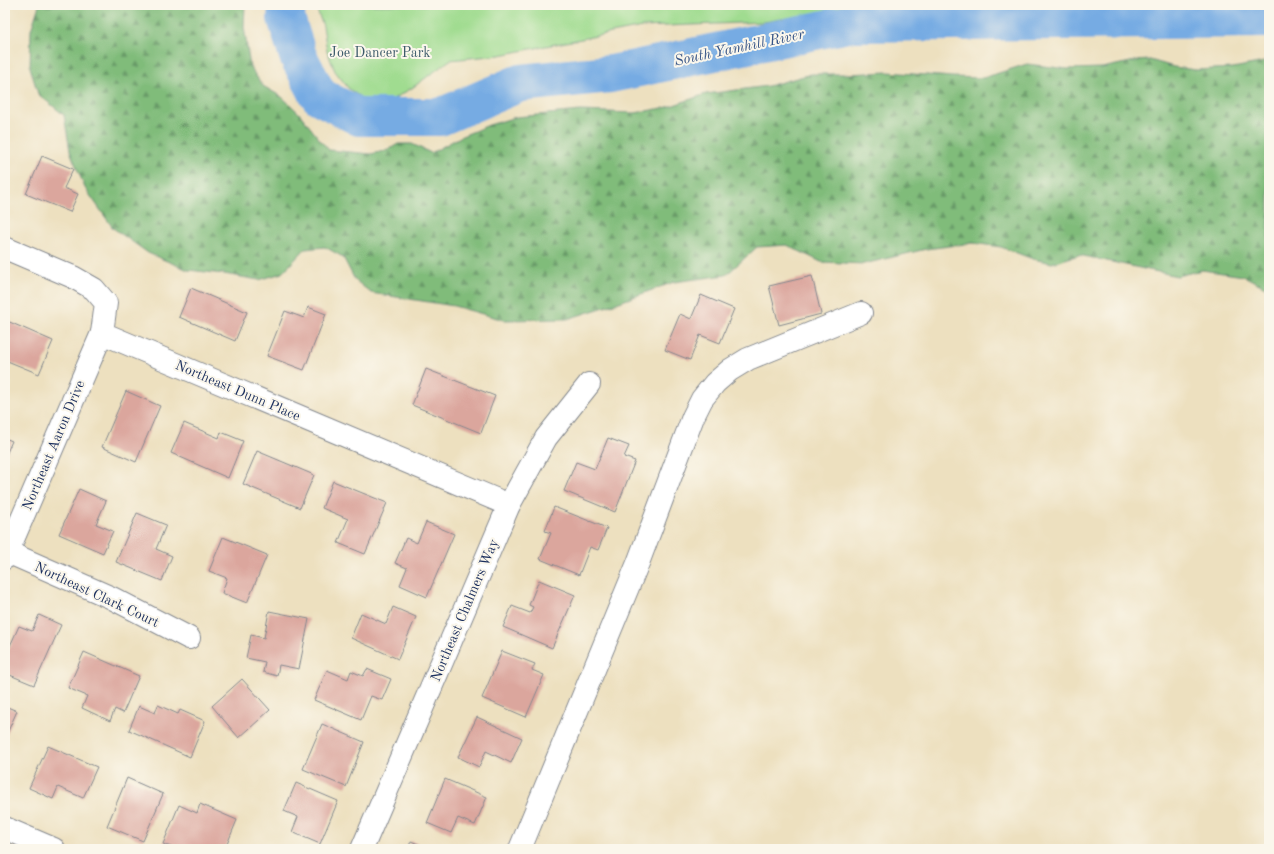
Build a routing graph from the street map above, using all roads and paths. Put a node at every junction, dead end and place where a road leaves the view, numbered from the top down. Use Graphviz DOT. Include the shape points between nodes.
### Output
graph roads {
  1 [pos="5,248"];
  2 [pos="861,313"];
  3 [pos="102,333"];
  4 [pos="588,384"];
  5 [pos="509,505"];
  6 [pos="6,554"];
  7 [pos="189,638"];
  8 [pos="5,828"];
  9 [pos="49,848"];
  10 [pos="362,849"];
  11 [pos="520,849"];
  1 -- 3 [label="street" via="73,277 94,289 106,303"];
  2 -- 11 [label="street" via="748,359 715,383 702,399 638,563"];
  3 -- 5 [label="street, Northeast Dunn Place"];
  3 -- 6 [label="street, Northeast Aaron Drive"];
  4 -- 5 [label="street, Northeast Chalmers Way" via="546,438"];
  5 -- 10 [label="street, Northeast Chalmers Way"];
  6 -- 7 [label="street, Northeast Clark Court" via="112,598"];
  8 -- 9 [label="street"];
}
